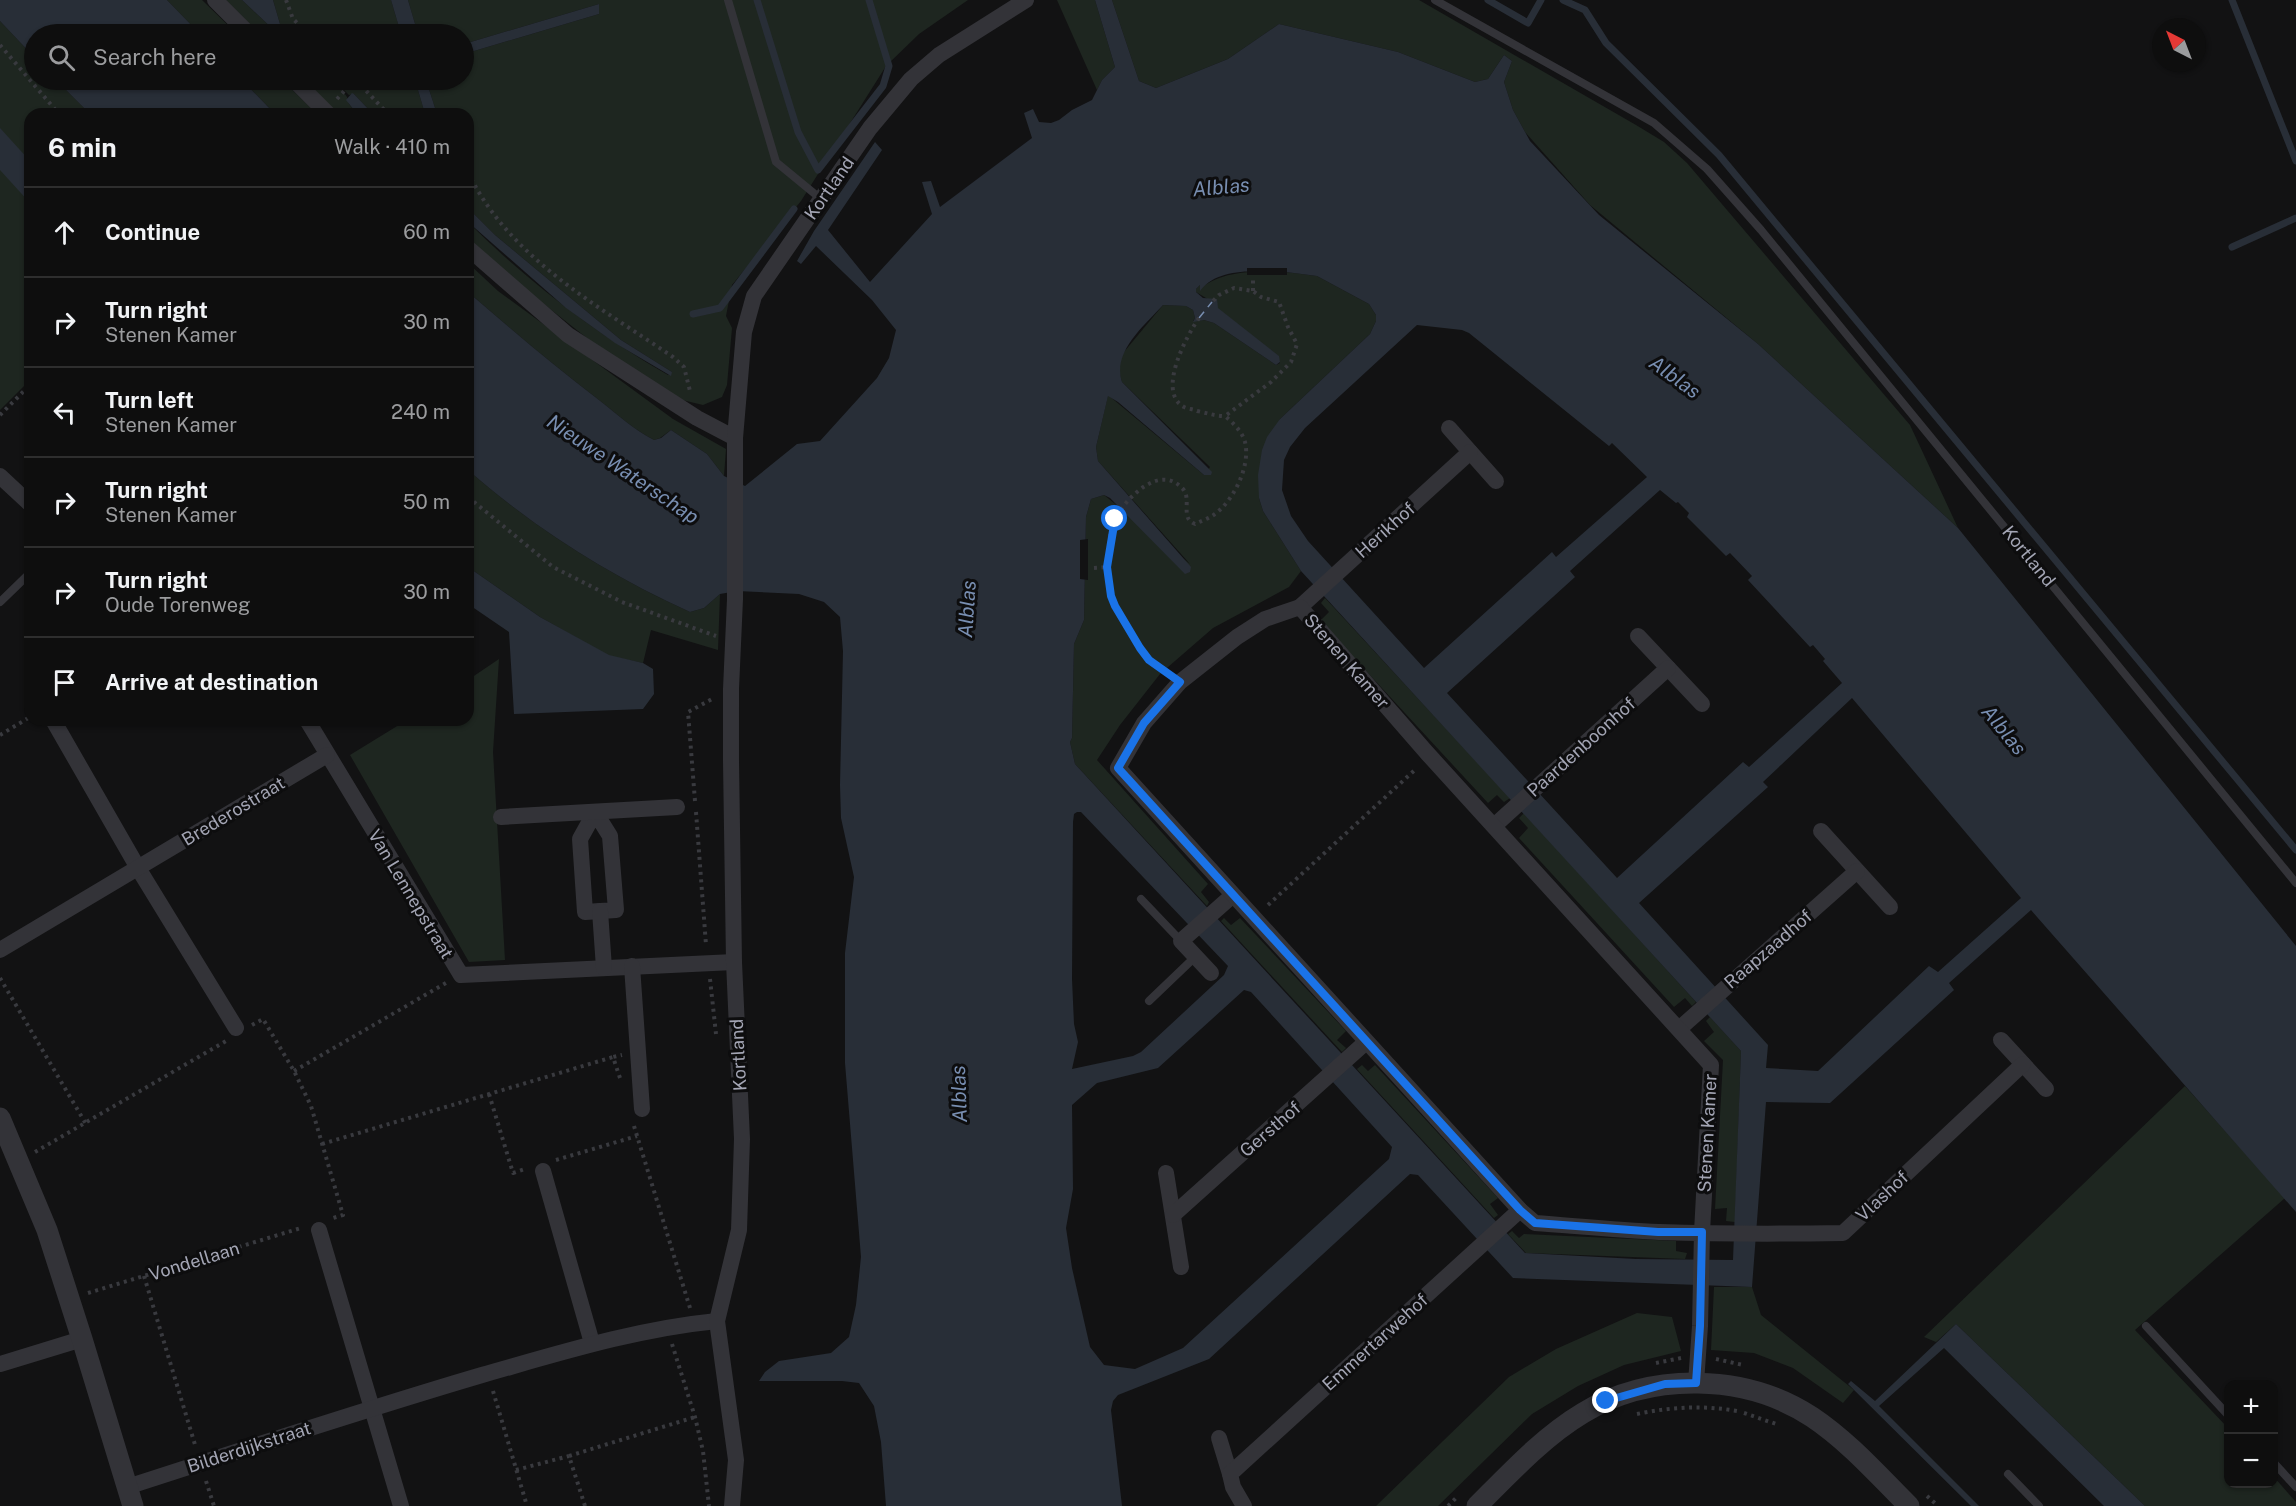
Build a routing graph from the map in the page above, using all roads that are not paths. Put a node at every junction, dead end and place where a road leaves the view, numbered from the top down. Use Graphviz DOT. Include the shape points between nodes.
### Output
graph roads {
  1 [pos="215,0"];
  2 [pos="728,0"];
  3 [pos="1026,0"];
  4 [pos="1436,0"];
  5 [pos="239,24"];
  6 [pos="304,90"];
  7 [pos="322,108"];
  8 [pos="821,199"];
  9 [pos="474,253"];
  10 [pos="1449,428"];
  11 [pos="735,438"];
  12 [pos="1470,452"];
  13 [pos="0,476"];
  14 [pos="1496,481"];
  15 [pos="24,498"];
  16 [pos="24,579"];
  17 [pos="0,602"];
  18 [pos="1300,607"];
  19 [pos="1638,636"];
  20 [pos="1668,668"];
  21 [pos="1702,704"];
  22 [pos="56,726"];
  23 [pos="310,726"];
  24 [pos="327,755"];
  25 [pos="677,807"];
  26 [pos="595,812"];
  27 [pos="501,817"];
  28 [pos="1494,826"];
  29 [pos="1821,831"];
  30 [pos="138,868"];
  31 [pos="1857,871"];
  32 [pos="2296,883"];
  33 [pos="1141,899"];
  34 [pos="1229,899"];
  35 [pos="1890,907"];
  36 [pos="600,911"];
  37 [pos="1184,938"];
  38 [pos="0,950"];
  39 [pos="1195,957"];
  40 [pos="734,962"];
  41 [pos="632,966"];
  42 [pos="604,968"];
  43 [pos="1211,973"];
  44 [pos="1149,1001"];
  45 [pos="1679,1029"];
  46 [pos="237,1031"];
  47 [pos="2001,1040"];
  48 [pos="1366,1042"];
  49 [pos="2023,1064"];
  50 [pos="2046,1089"];
  51 [pos="637,1115"];
  52 [pos="0,1118"];
  53 [pos="542,1167"];
  54 [pos="1166,1173"];
  55 [pos="1520,1210"];
  56 [pos="1173,1215"];
  57 [pos="318,1226"];
  58 [pos="1702,1232"];
  59 [pos="1181,1267"];
  60 [pos="717,1321"];
  61 [pos="2146,1326"];
  62 [pos="82,1339"];
  63 [pos="592,1343"];
  64 [pos="0,1364"];
  65 [pos="1696,1383"];
  66 [pos="372,1407"];
  67 [pos="2224,1410"];
  68 [pos="1219,1438"];
  69 [pos="2278,1467"];
  70 [pos="1230,1474"];
  71 [pos="2008,1474"];
  72 [pos="2296,1487"];
  73 [pos="130,1497"];
  74 [pos="1471,1498"];
  75 [pos="1915,1498"];
  76 [pos="401,1506"];
  77 [pos="732,1506"];
  78 [pos="1244,1506"];
  79 [pos="2039,1506"];
  1 -- 5 [label="street"];
  2 -- 8 [label="lane" via="777,162"];
  3 -- 8 [label="street, Kortland" via="939,55 911,79 870,128"];
  4 -- 32 [label="lane, Kortland" via="1654,123 1707,169"];
  6 -- 7 [label="street"];
  8 -- 11 [label="street, Kortland" via="754,296 744,332"];
  9 -- 11 [label="street" via="568,335"];
  10 -- 12 [label="street"];
  11 -- 40 [label="street, Kortland" via="731,689"];
  12 -- 14 [label="street"];
  12 -- 18 [label="street, Herikhof"];
  13 -- 15 [label="street"];
  16 -- 17 [label="lane"];
  18 -- 28 [label="street, Stenen Kamer"];
  18 -- 34 [label="street, Stenen Kamer" via="1265,619 1180,682 1144,723 1118,768"];
  19 -- 20 [label="street"];
  20 -- 21 [label="street"];
  20 -- 28 [label="street, Paardenboonhof"];
  22 -- 30 [label="street"];
  23 -- 24 [label="street, Van Lennepstraat"];
  24 -- 30 [label="street, Brederostraat"];
  24 -- 42 [label="street, Van Lennepstraat" via="461,975"];
  25 -- 26 [label="street"];
  26 -- 27 [label="street"];
  26 -- 36 [label="street" via="610,836 616,910"];
  26 -- 36 [label="street" via="580,838 585,912"];
  28 -- 45 [label="street, Stenen Kamer"];
  29 -- 31 [label="street"];
  30 -- 38 [label="street, Brederostraat"];
  30 -- 46 [label="street"];
  31 -- 35 [label="street"];
  31 -- 45 [label="street, Raapzaadhof"];
  33 -- 37 [label="lane"];
  34 -- 37 [label="street"];
  34 -- 48 [label="street, Stenen Kamer" via="1254,918"];
  36 -- 42 [label="street"];
  37 -- 39 [label="street"];
  39 -- 43 [label="street"];
  39 -- 44 [label="lane"];
  40 -- 41 [label="street, Van Lennepstraat"];
  40 -- 60 [label="street, Kortland" via="742,1139 739,1230"];
  41 -- 42 [label="street, Van Lennepstraat"];
  41 -- 51 [label="street"];
  45 -- 58 [label="street, Stenen Kamer" via="1711,1065"];
  47 -- 49 [label="street"];
  48 -- 55 [label="street, Stenen Kamer"];
  48 -- 56 [label="street, Gersthof"];
  49 -- 50 [label="street"];
  49 -- 58 [label="street, Vlashof" via="1843,1233"];
  52 -- 62 [label="street" via="46,1230"];
  53 -- 63 [label="street"];
  54 -- 56 [label="street"];
  55 -- 58 [label="street, Stenen Kamer" via="1535,1223"];
  55 -- 70 [label="street, Emmertarwehof"];
  56 -- 59 [label="street"];
  57 -- 66 [label="street"];
  58 -- 65 [label="street, Stenen Kamer"];
  60 -- 63 [label="street, Bilderdijkstraat"];
  60 -- 77 [label="street, Kortland" via="736,1460"];
  61 -- 67 [label="lane"];
  62 -- 64 [label="street"];
  62 -- 73 [label="street"];
  63 -- 66 [label="street, Bilderdijkstraat"];
  65 -- 74 [label="street" via="1643,1389 1583,1412"];
  65 -- 75 [label="street" via="1747,1390 1810,1416"];
  66 -- 73 [label="street, Bilderdijkstraat" via="201,1463"];
  66 -- 76 [label="street"];
  68 -- 70 [label="street"];
  69 -- 72 [label="lane"];
  70 -- 78 [label="street"];
  71 -- 79 [label="lane"];
}
